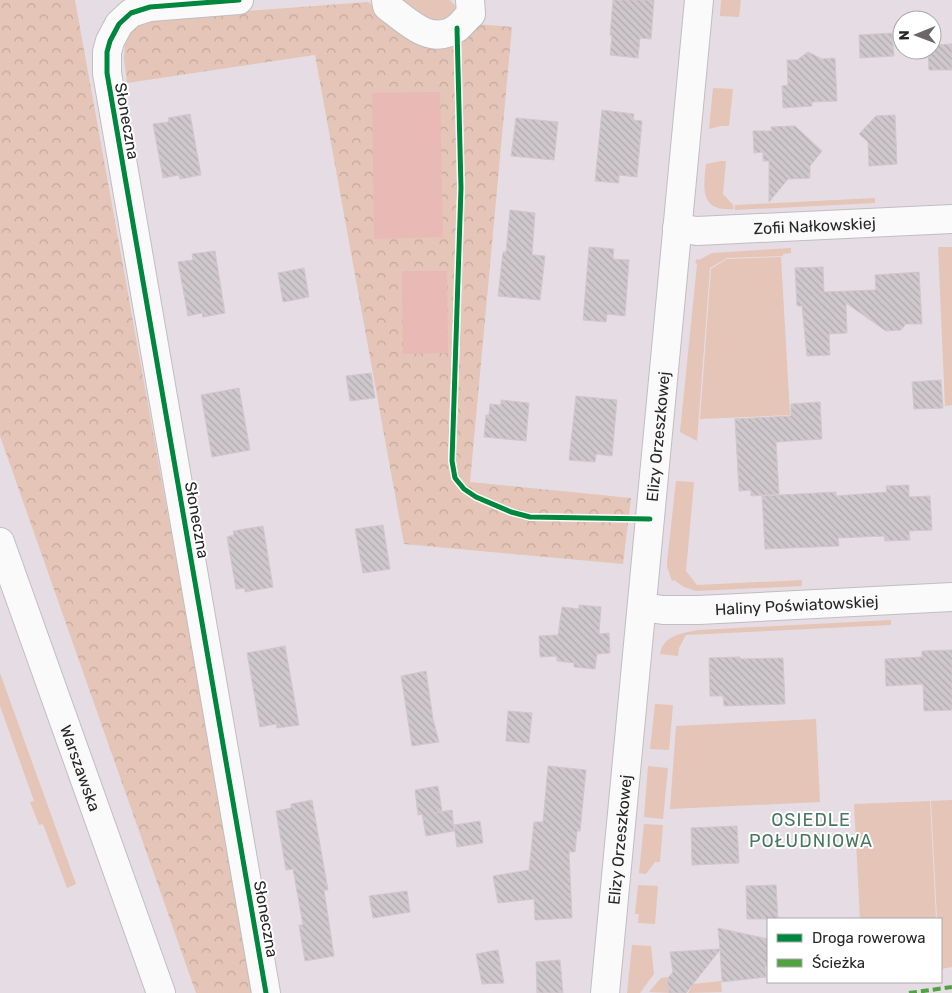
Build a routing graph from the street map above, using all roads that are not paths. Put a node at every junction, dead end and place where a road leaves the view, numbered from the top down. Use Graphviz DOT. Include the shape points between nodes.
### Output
graph roads {
  1 [pos="239,0"];
  2 [pos="386,0"];
  3 [pos="470,0"];
  4 [pos="700,0"];
  5 [pos="952,219"];
  6 [pos="677,228"];
  7 [pos="0,542"];
  8 [pos="952,597"];
  9 [pos="642,607"];
  10 [pos="162,993"];
  11 [pos="266,993"];
  12 [pos="604,993"];
  1 -- 11 [label="street, Słoneczna" via="150,6 136,10 119,24 107,52 108,87"];
  2 -- 3 [label="street" via="387,6 430,35 445,34 457,28 471,14"];
  4 -- 6 [label="street, Elizy Orzeszkowej"];
  5 -- 6 [label="street, Zofii Nałkowskiej" via="696,231"];
  6 -- 9 [label="street, Elizy Orzeszkowej"];
  7 -- 10 [label="street, Warszawska"];
  8 -- 9 [label="street, Haliny Poświatowskiej" via="700,610"];
  9 -- 12 [label="street, Elizy Orzeszkowej"];
}
